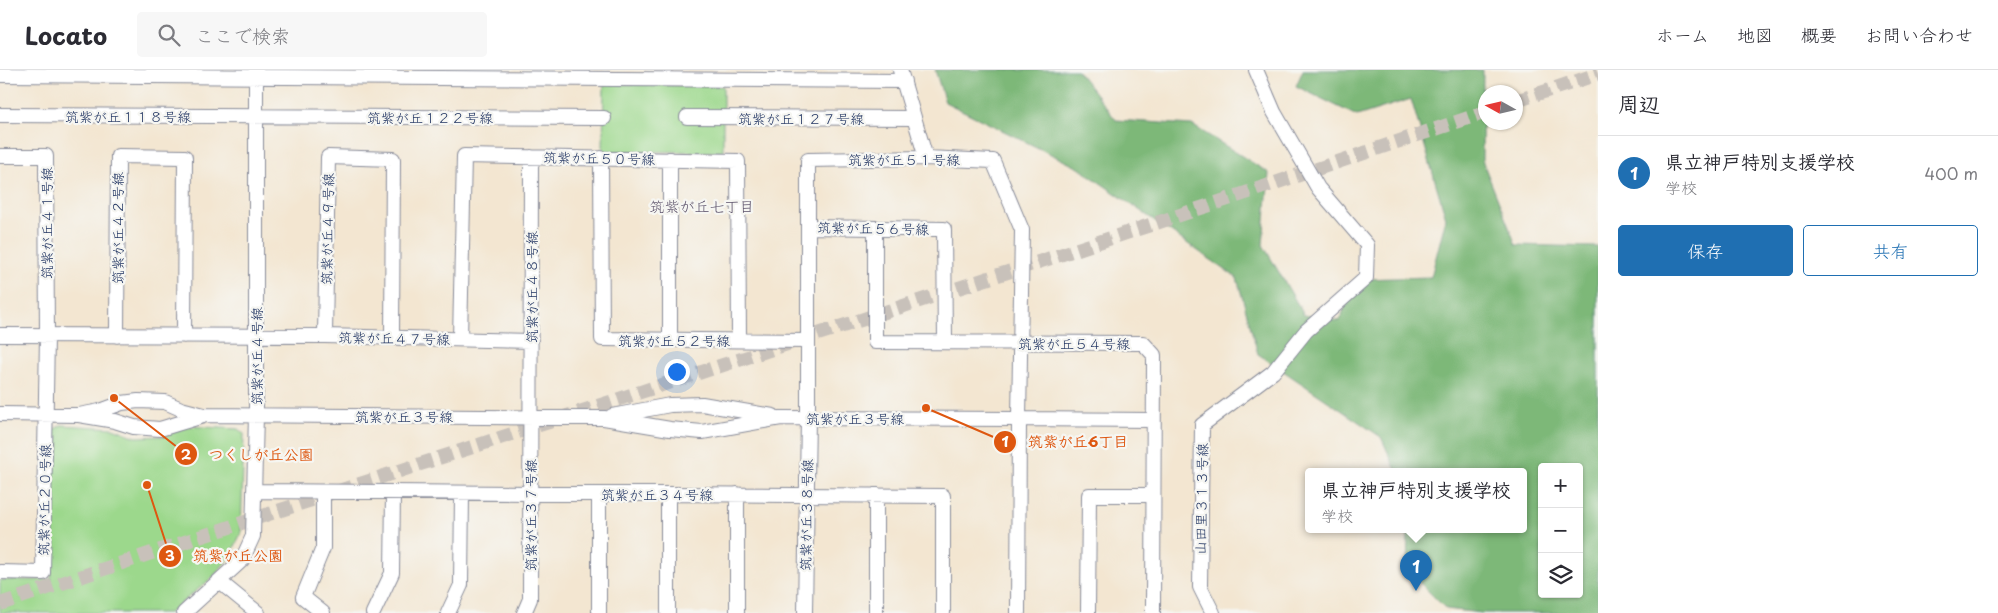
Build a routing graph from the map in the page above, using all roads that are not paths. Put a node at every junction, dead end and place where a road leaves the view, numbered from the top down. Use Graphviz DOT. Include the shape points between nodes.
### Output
graph roads {
  1 [pos="1256,70"];
  2 [pos="48,73"];
  3 [pos="119,73"];
  4 [pos="185,73"];
  5 [pos="256,73"];
  6 [pos="325,74"];
  7 [pos="395,74"];
  8 [pos="462,74"];
  9 [pos="534,74"];
  10 [pos="0,75"];
  11 [pos="602,75"];
  12 [pos="672,75"];
  13 [pos="902,76"];
  14 [pos="0,115"];
  15 [pos="256,116"];
  16 [pos="687,117"];
  17 [pos="604,118"];
  18 [pos="914,118"];
  19 [pos="0,156"];
  20 [pos="531,156"];
  21 [pos="601,158"];
  22 [pos="926,158"];
  23 [pos="670,159"];
  24 [pos="808,227"];
  25 [pos="875,228"];
  26 [pos="0,335"];
  27 [pos="47,336"];
  28 [pos="117,336"];
  29 [pos="184,336"];
  30 [pos="256,336"];
  31 [pos="325,336"];
  32 [pos="392,338"];
  33 [pos="460,339"];
  34 [pos="670,340"];
  35 [pos="739,340"];
  36 [pos="531,341"];
  37 [pos="808,341"];
  38 [pos="945,342"];
  39 [pos="1020,343"];
  40 [pos="0,414"];
  41 [pos="46,414"];
  42 [pos="79,415"];
  43 [pos="204,415"];
  44 [pos="256,415"];
  45 [pos="531,417"];
  46 [pos="808,417"];
  47 [pos="604,418"];
  48 [pos="781,418"];
  49 [pos="1019,420"];
  50 [pos="1153,420"];
  51 [pos="255,492"];
  52 [pos="323,492"];
  53 [pos="530,492"];
  54 [pos="392,493"];
  55 [pos="462,493"];
  56 [pos="599,494"];
  57 [pos="668,494"];
  58 [pos="737,494"];
  59 [pos="806,495"];
  60 [pos="876,495"];
  61 [pos="1153,495"];
  62 [pos="0,572"];
  63 [pos="220,582"];
  64 [pos="184,613"];
  65 [pos="258,613"];
  66 [pos="323,613"];
  67 [pos="373,613"];
  68 [pos="448,613"];
  69 [pos="524,613"];
  70 [pos="598,613"];
  71 [pos="668,613"];
  72 [pos="737,613"];
  73 [pos="805,613"];
  74 [pos="876,613"];
  75 [pos="943,613"];
  76 [pos="1018,613"];
  77 [pos="1088,613"];
  78 [pos="1153,613"];
  79 [pos="1213,613"];
  1 -- 79 [label="street, 山田里３１３号線" via="1274,112 1318,188 1367,245 1366,278 1306,331 1273,372 1202,425 1200,587"];
  2 -- 3 [label="street"];
  2 -- 10 [label="street"];
  3 -- 4 [label="street"];
  4 -- 5 [label="street"];
  5 -- 6 [label="street"];
  5 -- 15 [label="street, 筑紫が丘４号線"];
  6 -- 7 [label="street"];
  7 -- 8 [label="street"];
  8 -- 9 [label="street"];
  9 -- 11 [label="street"];
  11 -- 12 [label="street"];
  12 -- 13 [label="street"];
  13 -- 18 [label="street"];
  14 -- 15 [label="street, 筑紫が丘１１８号線"];
  15 -- 17 [label="street, 筑紫が丘１２２号線"];
  15 -- 30 [label="street, 筑紫が丘４号線"];
  16 -- 18 [label="street, 筑紫が丘１２７号線"];
  18 -- 22 [label="street"];
  19 -- 27 [label="street, 筑紫が丘４１号線" via="46,156"];
  20 -- 21 [label="street, 筑紫が丘５０号線"];
  20 -- 33 [label="street, 筑紫が丘５０号線" via="464,156"];
  20 -- 36 [label="street, 筑紫が丘４８号線"];
  21 -- 23 [label="street, 筑紫が丘５０号線"];
  21 -- 34 [label="street, 筑紫が丘５２号線" via="602,339"];
  22 -- 24 [label="street, 筑紫が丘５１号線" via="808,160"];
  22 -- 39 [label="street, 筑紫が丘５１号線" via="993,161 1022,230"];
  23 -- 34 [label="street"];
  23 -- 35 [label="street, 筑紫が丘５０号線" via="738,161"];
  24 -- 25 [label="street, 筑紫が丘５６号線"];
  24 -- 37 [label="street, 筑紫が丘５１号線"];
  25 -- 38 [label="street, 筑紫が丘５６号線" via="944,229"];
  25 -- 38 [label="street, 筑紫が丘５４号線" via="875,342"];
  26 -- 27 [label="street"];
  27 -- 28 [label="street"];
  27 -- 41 [label="street, 筑紫が丘４１号線"];
  28 -- 29 [label="street"];
  28 -- 29 [label="street, 筑紫が丘４２号線" via="118,156 185,157"];
  29 -- 30 [label="street"];
  30 -- 31 [label="street, 筑紫が丘４７号線"];
  30 -- 44 [label="street, 筑紫が丘４号線"];
  31 -- 32 [label="street, 筑紫が丘４７号線"];
  31 -- 32 [label="street, 筑紫が丘４９号線" via="328,157 393,159"];
  32 -- 33 [label="street, 筑紫が丘４７号線"];
  33 -- 36 [label="street, 筑紫が丘４７号線"];
  34 -- 35 [label="street, 筑紫が丘５２号線"];
  35 -- 37 [label="street, 筑紫が丘５２号線"];
  36 -- 45 [label="street, 筑紫が丘４８号線"];
  37 -- 46 [label="street, 筑紫が丘５１号線"];
  38 -- 39 [label="street, 筑紫が丘５４号線"];
  39 -- 49 [label="street, 筑紫が丘５１号線"];
  39 -- 50 [label="street, 筑紫が丘５４号線" via="1143,343 1154,355"];
  40 -- 41 [label="street, 筑紫が丘３号線"];
  41 -- 42 [label="street, 筑紫が丘３号線"];
  41 -- 62 [label="street, 筑紫が丘２０号線" via="43,573"];
  42 -- 43 [label="street, 筑紫が丘３号線" via="134,427 160,428"];
  42 -- 43 [label="street, 筑紫が丘３号線" via="138,401 165,402"];
  43 -- 44 [label="street, 筑紫が丘３号線"];
  44 -- 45 [label="street, 筑紫が丘３号線"];
  44 -- 51 [label="street, 筑紫が丘４号線"];
  45 -- 47 [label="street, 筑紫が丘３号線"];
  45 -- 53 [label="street, 筑紫が丘３７号線"];
  46 -- 48 [label="street, 筑紫が丘３号線"];
  46 -- 49 [label="street, 筑紫が丘３号線"];
  46 -- 59 [label="street, 筑紫が丘３８号線"];
  47 -- 48 [label="street, 筑紫が丘３号線" via="702,432"];
  47 -- 48 [label="street, 筑紫が丘３号線" via="670,405 702,404"];
  49 -- 50 [label="street, 筑紫が丘３号線"];
  49 -- 76 [label="street"];
  50 -- 61 [label="street, 筑紫が丘５４号線"];
  51 -- 52 [label="street, 筑紫が丘３４号線"];
  51 -- 63 [label="street, 筑紫が丘４号線" via="253,536 242,560"];
  52 -- 54 [label="street, 筑紫が丘３４号線"];
  52 -- 66 [label="street" via="323,548 303,597"];
  53 -- 55 [label="street, 筑紫が丘３４号線"];
  53 -- 56 [label="street, 筑紫が丘３４号線"];
  53 -- 69 [label="street, 筑紫が丘３７号線" via="530,599"];
  54 -- 55 [label="street, 筑紫が丘３４号線"];
  54 -- 67 [label="street" via="392,573"];
  55 -- 68 [label="street" via="461,585"];
  56 -- 57 [label="street, 筑紫が丘３４号線"];
  56 -- 70 [label="street"];
  57 -- 58 [label="street, 筑紫が丘３４号線"];
  57 -- 71 [label="street"];
  58 -- 59 [label="street, 筑紫が丘３４号線"];
  58 -- 72 [label="street"];
  59 -- 60 [label="street, 筑紫が丘３４号線"];
  59 -- 73 [label="street, 筑紫が丘３８号線"];
  60 -- 74 [label="street"];
  60 -- 75 [label="street, 筑紫が丘３４号線" via="943,496"];
  61 -- 77 [label="street" via="1089,495"];
  61 -- 78 [label="street, 筑紫が丘５４号線"];
  63 -- 64 [label="street, 筑紫が丘４号線"];
  63 -- 65 [label="street"];
}
